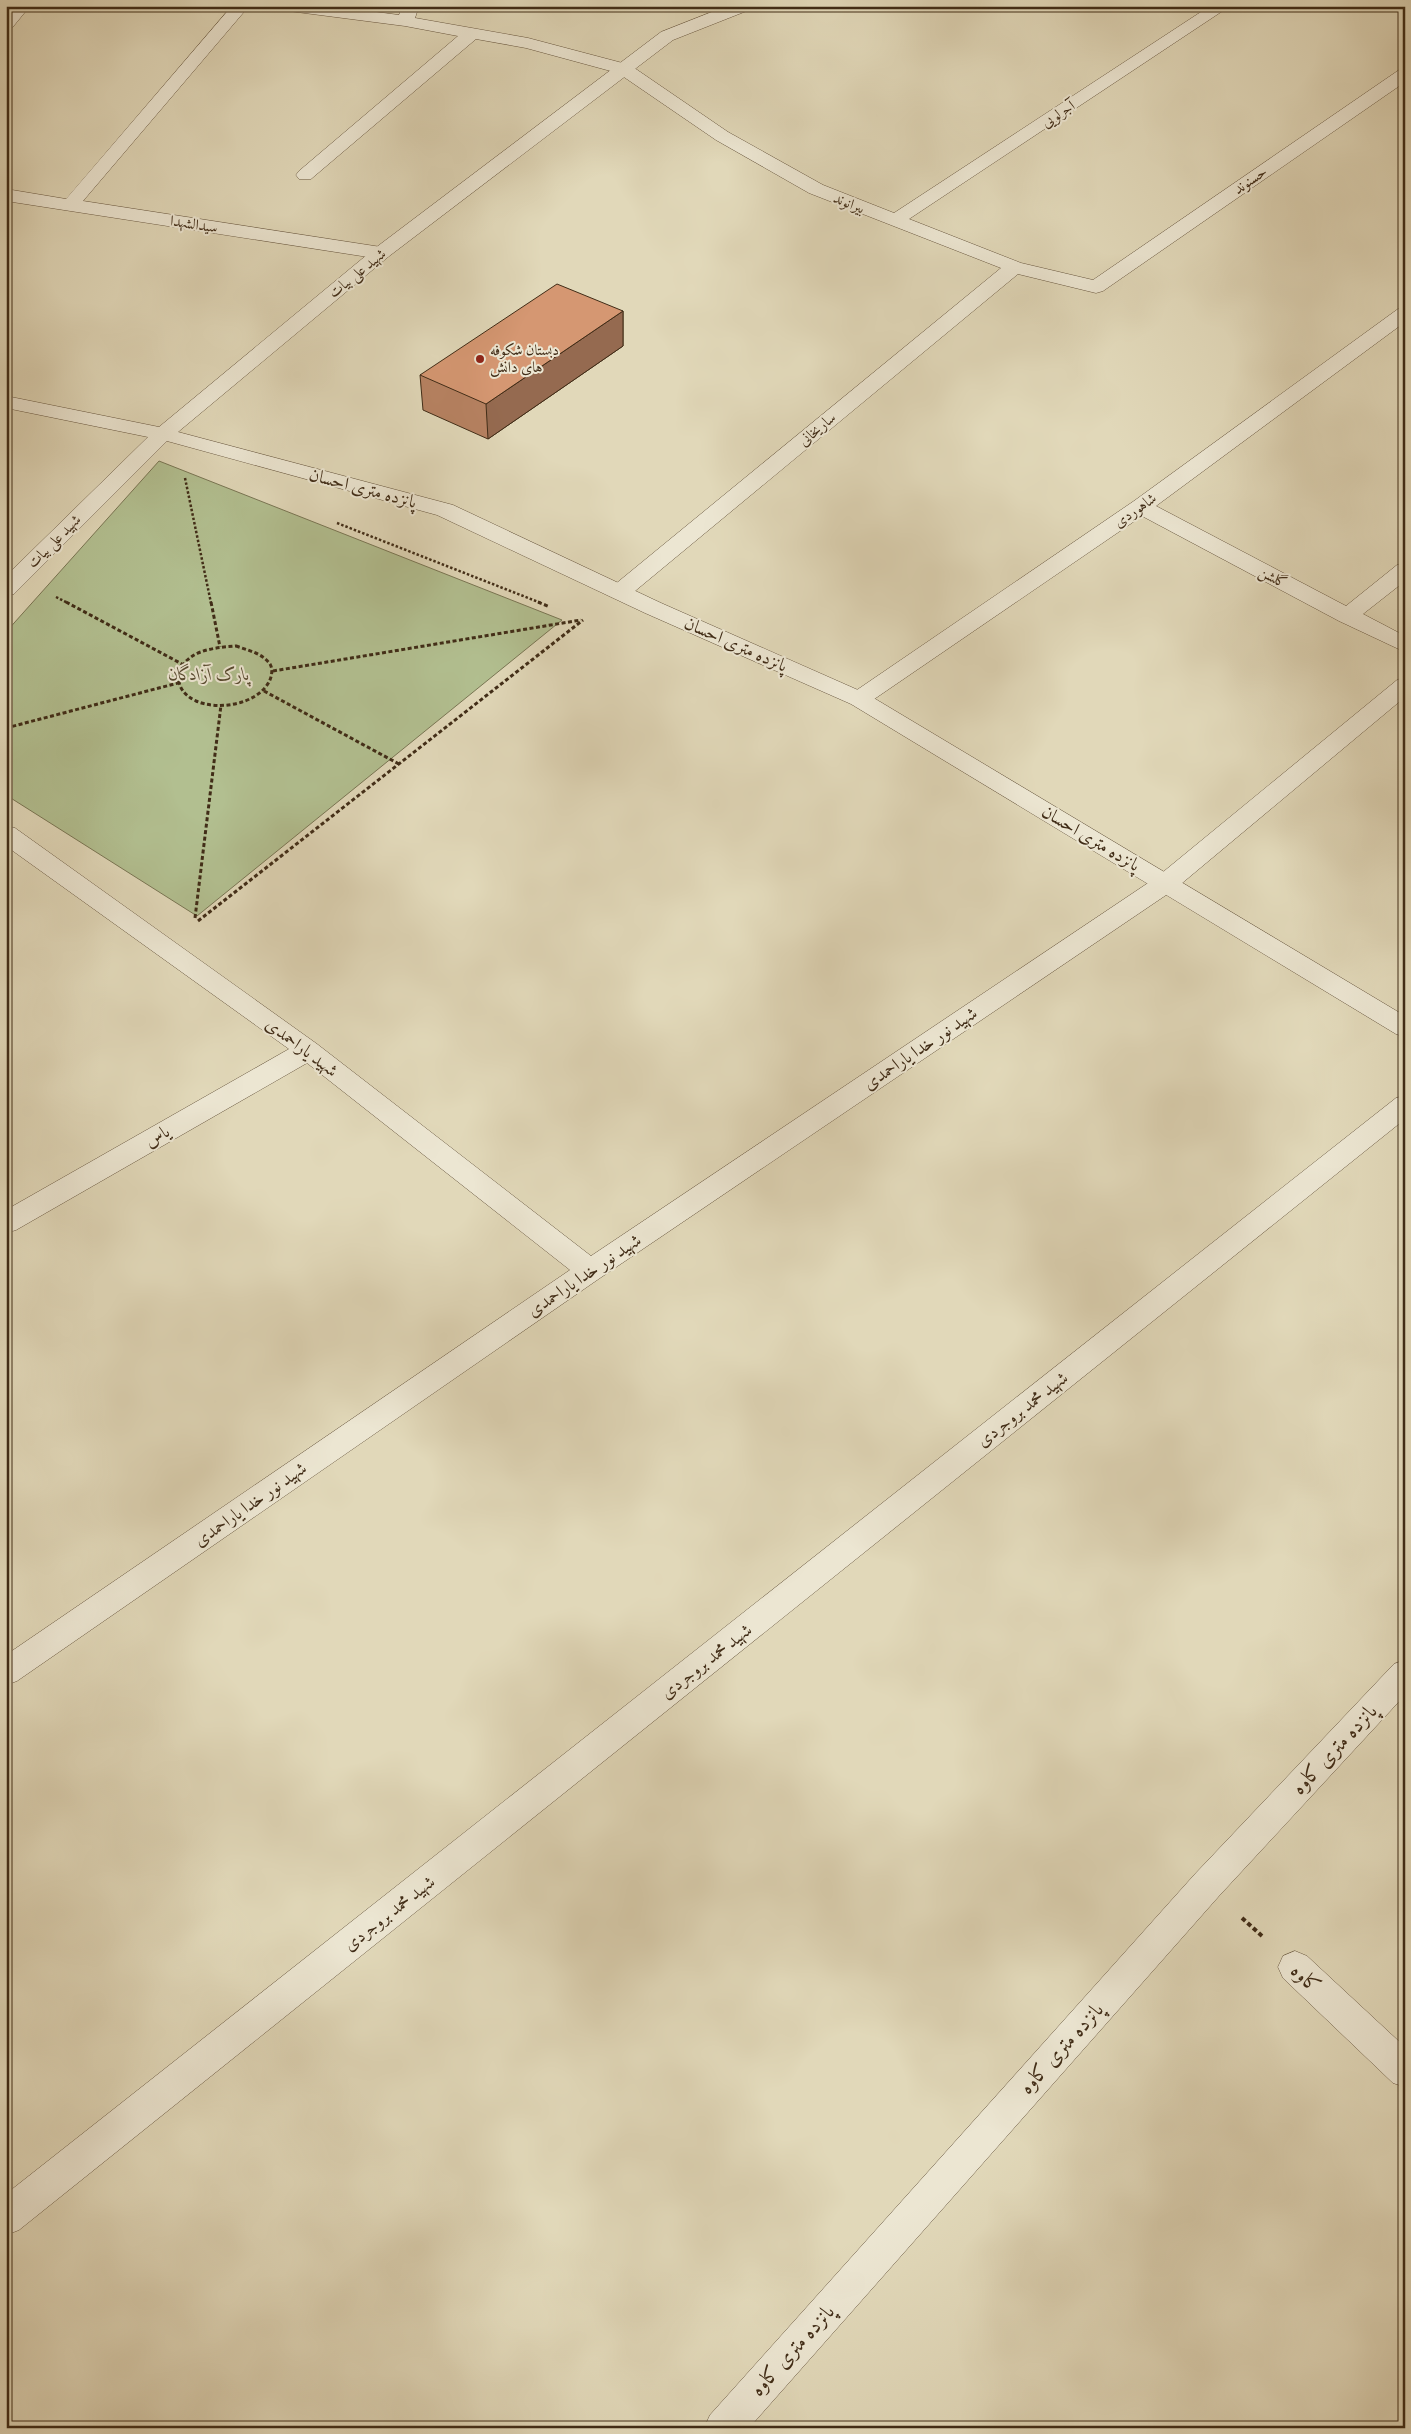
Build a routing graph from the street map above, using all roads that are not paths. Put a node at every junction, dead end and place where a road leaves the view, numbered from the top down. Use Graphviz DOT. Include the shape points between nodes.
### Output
graph roads {
  1 [pos="22,6"];
  2 [pos="241,6"];
  3 [pos="289,6"];
  4 [pos="743,6"];
  5 [pos="1222,6"];
  6 [pos="408,14"];
  7 [pos="6,24"];
  8 [pos="472,33"];
  9 [pos="624,69"];
  10 [pos="1405,74"];
  11 [pos="305,175"];
  12 [pos="6,196"];
  13 [pos="70,205"];
  14 [pos="894,221"];
  15 [pos="381,253"];
  16 [pos="1014,267"];
  17 [pos="1096,287"];
  18 [pos="1405,313"];
  19 [pos="6,402"];
  20 [pos="163,434"];
  21 [pos="1142,506"];
  22 [pos="1405,570"];
  23 [pos="12,583"];
  24 [pos="621,591"];
  25 [pos="1347,616"];
  26 [pos="1405,645"];
  27 [pos="1405,685"];
  28 [pos="859,699"];
  29 [pos="6,834"];
  30 [pos="1166,883"];
  31 [pos="1405,1028"];
  32 [pos="308,1050"];
  33 [pos="1405,1105"];
  34 [pos="6,1223"];
  35 [pos="590,1271"];
  36 [pos="6,1672"];
  37 [pos="1405,1673"];
  38 [pos="1295,1967"];
  39 [pos="1405,2071"];
  40 [pos="6,2217"];
  41 [pos="723,2428"];
  1 -- 7 [label="street"];
  2 -- 13 [label="street"];
  3 -- 6 [label="street, بیرانوند"];
  4 -- 9 [label="street, شهید علی بیات" via="667,36"];
  5 -- 14 [label="street, آجرلویی"];
  6 -- 8 [label="street, بیرانوند"];
  8 -- 9 [label="street, بیرانوند" via="528,43"];
  8 -- 11 [label="street"];
  9 -- 14 [label="street, بیرانوند" via="722,136 816,189"];
  9 -- 15 [label="street, شهید علی بیات"];
  10 -- 17 [label="street, حسنوند"];
  12 -- 13 [label="street, سیدالشهدا"];
  13 -- 15 [label="street, سیدالشهدا"];
  14 -- 16 [label="street, بیرانوند"];
  15 -- 20 [label="street, شهید علی بیات"];
  16 -- 17 [label="street, بیرانوند"];
  16 -- 24 [label="street, ساریخانی"];
  18 -- 21 [label="street, شاهوردی"];
  19 -- 20 [label="street, پانزده متری احسان"];
  20 -- 23 [label="street, شهید علی بیات"];
  20 -- 24 [label="street, پانزده متری احسان" via="445,510"];
  21 -- 25 [label="street, گلشن" via="1154,516"];
  21 -- 28 [label="street, شاهوردی"];
  22 -- 25 [label="street"];
  24 -- 28 [label="street, پانزده متری احسان"];
  25 -- 26 [label="street, گلشن"];
  27 -- 30 [label="street, شهید نور خدا یاراحمدی"];
  28 -- 30 [label="street, پانزده متری احسان"];
  29 -- 32 [label="street, شهید یاراحمدی"];
  30 -- 31 [label="street, پانزده متری احسان"];
  30 -- 35 [label="street, شهید نور خدا یاراحمدی"];
  32 -- 34 [label="street, یاس"];
  32 -- 35 [label="street, شهید یاراحمدی"];
  33 -- 40 [label="street, شهید محمد بروجردی"];
  35 -- 36 [label="street, شهید نور خدا یاراحمدی"];
  37 -- 41 [label="street, پانزده متری کاوه" via="1207,1885"];
  38 -- 39 [label="street, کاوه"];
}
